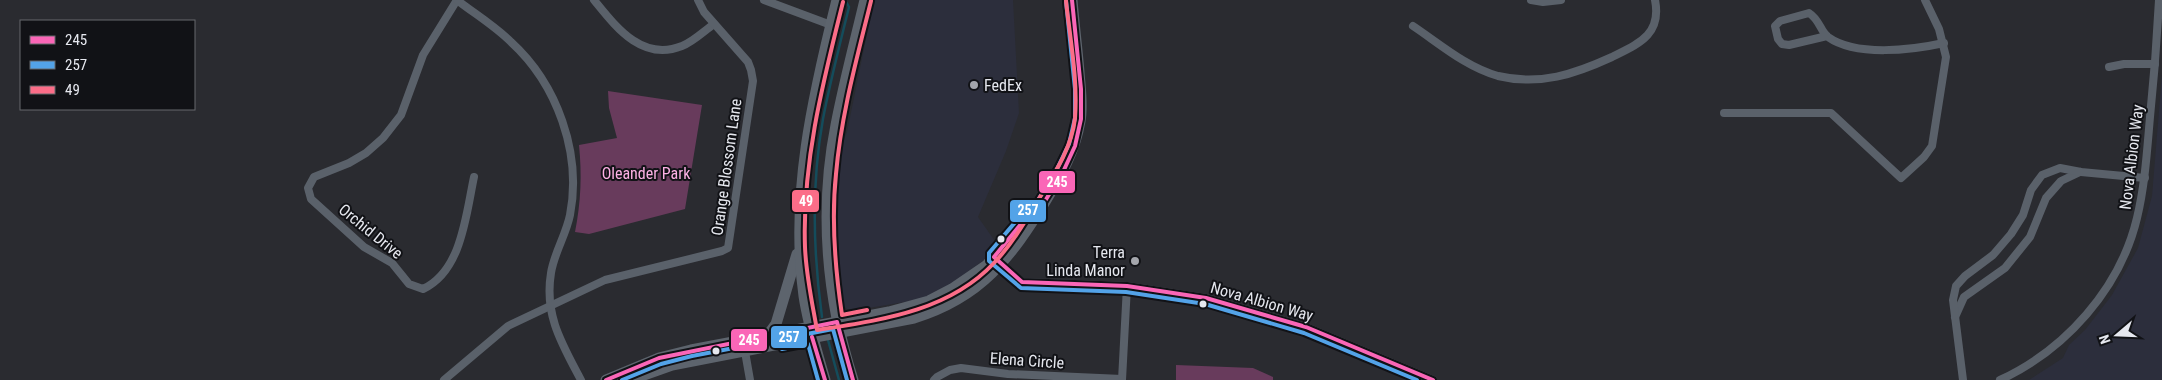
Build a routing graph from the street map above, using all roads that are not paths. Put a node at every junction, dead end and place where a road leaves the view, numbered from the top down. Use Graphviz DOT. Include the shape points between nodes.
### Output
graph roads {
  1 [pos="457,0"];
  2 [pos="594,0"];
  3 [pos="698,0"];
  4 [pos="764,0"];
  5 [pos="866,0"];
  6 [pos="1072,0"];
  7 [pos="1531,0"];
  8 [pos="1561,0"];
  9 [pos="1655,0"];
  10 [pos="1924,0"];
  11 [pos="2159,0"];
  12 [pos="837,1"];
  13 [pos="714,24"];
  14 [pos="831,25"];
  15 [pos="1413,26"];
  16 [pos="1827,36"];
  17 [pos="1944,43"];
  18 [pos="2155,64"];
  19 [pos="2109,67"];
  20 [pos="1724,113"];
  21 [pos="2080,172"];
  22 [pos="474,176"];
  23 [pos="2145,178"];
  24 [pos="799,245"];
  25 [pos="998,260"];
  26 [pos="1127,286"];
  27 [pos="929,300"];
  28 [pos="549,306"];
  29 [pos="934,312"];
  30 [pos="1955,317"];
  31 [pos="825,329"];
  32 [pos="768,335"];
  33 [pos="744,344"];
  34 [pos="1122,379"];
  35 [pos="444,380"];
  36 [pos="581,380"];
  37 [pos="606,380"];
  38 [pos="630,380"];
  39 [pos="750,380"];
  40 [pos="825,380"];
  41 [pos="853,380"];
  42 [pos="934,380"];
  43 [pos="1433,380"];
  44 [pos="1963,380"];
  45 [pos="2000,380"];
  1 -- 22 [label="street, Orchid Drive" via="423,55 401,115 384,138 349,163 314,177 308,188 310,199 364,247 392,263 409,284 423,289 440,278 461,243"];
  1 -- 28 [label="street" via="512,42 546,84 567,133 573,178 570,215 551,272"];
  2 -- 13 [label="street" via="620,32 634,42 656,50 684,45"];
  3 -- 13 [label="street, Orange Blossom Lane"];
  4 -- 14 [label="street"];
  5 -- 31 [label="main road" via="835,127 830,175 830,279"];
  6 -- 25 [label="main road" via="1081,119 1075,146 1040,209 1021,224"];
  7 -- 8 [label="street"];
  9 -- 15 [label="street" via="1657,14 1654,25 1638,44 1582,71 1542,80 1515,79 1485,72"];
  10 -- 17 [label="street"];
  11 -- 18 [label="street, Nova Albion Way"];
  12 -- 14 [label="main road"];
  13 -- 28 [label="street, Orange Blossom Lane" via="752,70 728,248 605,280"];
  14 -- 24 [label="main road" via="808,130"];
  16 -- 16 [label="street" via="1809,13 1780,21 1774,26 1782,44"];
  16 -- 17 [label="street" via="1852,47 1886,50"];
  17 -- 20 [label="street" via="1946,57 1932,146 1902,178 1832,113"];
  18 -- 19 [label="street"];
  18 -- 23 [label="street, Nova Albion Way"];
  21 -- 23 [label="street"];
  21 -- 30 [label="street" via="2061,181 2046,198 2030,237 2005,268 1964,297"];
  21 -- 30 [label="street" via="2060,168 2042,175 2031,190 2023,215 2011,234 1993,255 1956,286 1953,300"];
  23 -- 45 [label="street, Nova Albion Way" via="2130,241 2104,292 2056,346"];
  24 -- 31 [label="main road" via="804,297"];
  24 -- 32 [label="main road" via="776,324"];
  25 -- 26 [label="street, Nova Albion Way" via="1022,282"];
  25 -- 27 [label="main road"];
  25 -- 29 [label="main road" via="993,274 967,294"];
  26 -- 34 [label="street"];
  26 -- 43 [label="street, Nova Albion Way" via="1206,298 1268,315 1306,327"];
  27 -- 29 [label="main road"];
  27 -- 31 [label="main road"];
  28 -- 35 [label="street, Orange Blossom Lane" via="508,326"];
  28 -- 36 [label="street" via="562,345"];
  29 -- 31 [label="main road" via="897,322"];
  30 -- 44 [label="street"];
  31 -- 32 [label="main road"];
  31 -- 33 [label="main road"];
  31 -- 40 [label="main road"];
  31 -- 41 [label="main road"];
  32 -- 33 [label="main road"];
  33 -- 37 [label="main road" via="659,358"];
  33 -- 38 [label="main road" via="672,364"];
  33 -- 39 [label="street"];
  34 -- 42 [label="street, Elena Circle" via="1008,374 961,368 950,370"];
}
